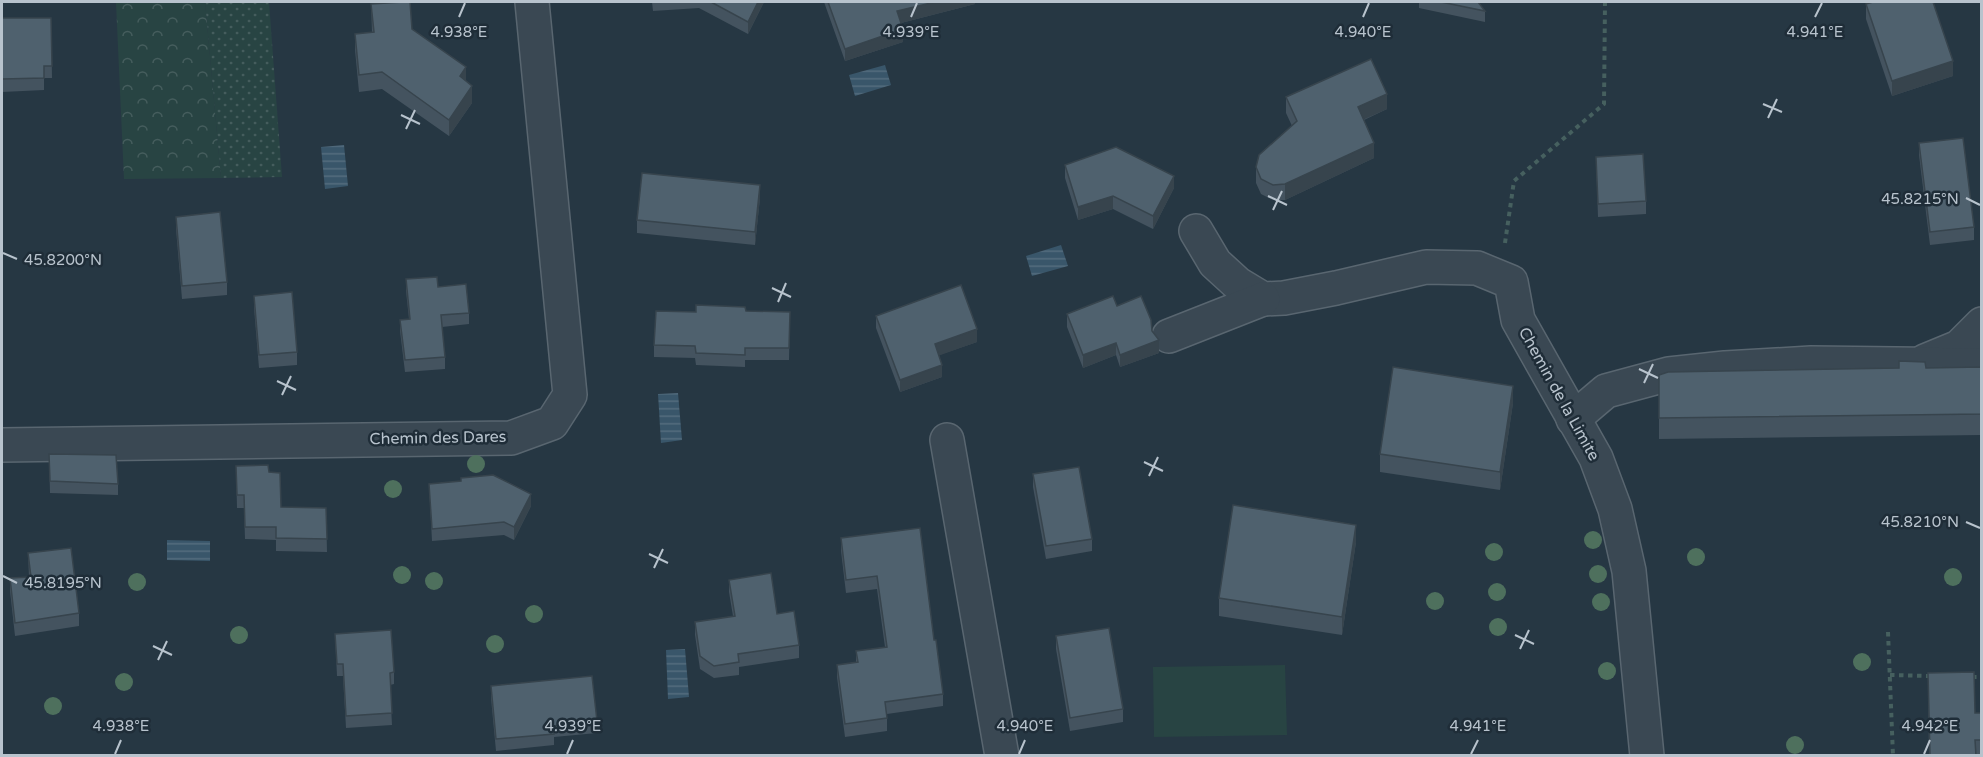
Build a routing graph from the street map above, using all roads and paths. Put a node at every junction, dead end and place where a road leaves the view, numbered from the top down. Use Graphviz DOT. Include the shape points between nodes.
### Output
graph roads {
  1 [pos="532,2"];
  2 [pos="1605,2"];
  3 [pos="1196,231"];
  4 [pos="1511,282"];
  5 [pos="1263,299"];
  6 [pos="1982,324"];
  7 [pos="1169,336"];
  8 [pos="1917,364"];
  9 [pos="1982,365"];
  10 [pos="1573,418"];
  11 [pos="947,441"];
  12 [pos="2,445"];
  13 [pos="1888,632"];
  14 [pos="1890,675"];
  15 [pos="1936,676"];
  16 [pos="1970,677"];
  17 [pos="1982,677"];
  18 [pos="1002,756"];
  19 [pos="1647,756"];
  20 [pos="1893,756"];
  1 -- 12 [label="street, Chemin des Dares" via="570,395 552,423 511,438"];
  2 -- 4 [label="path" via="1604,104 1514,182 1505,239"];
  3 -- 5 [label="street" via="1215,263"];
  4 -- 5 [label="street" via="1477,268 1426,267 1336,288"];
  4 -- 10 [label="street, Chemin de la Limite" via="1518,320"];
  5 -- 7 [label="street"];
  6 -- 8 [label="street" via="1959,347"];
  8 -- 9 [label="street"];
  8 -- 10 [label="street" via="1811,363 1669,374 1606,391"];
  10 -- 19 [label="street, Chemin de la Limite" via="1596,458 1615,509 1629,571"];
  11 -- 18 [label="street"];
  13 -- 14 [label="path"];
  14 -- 15 [label="path"];
  14 -- 20 [label="path"];
  16 -- 17 [label="path"];
}
